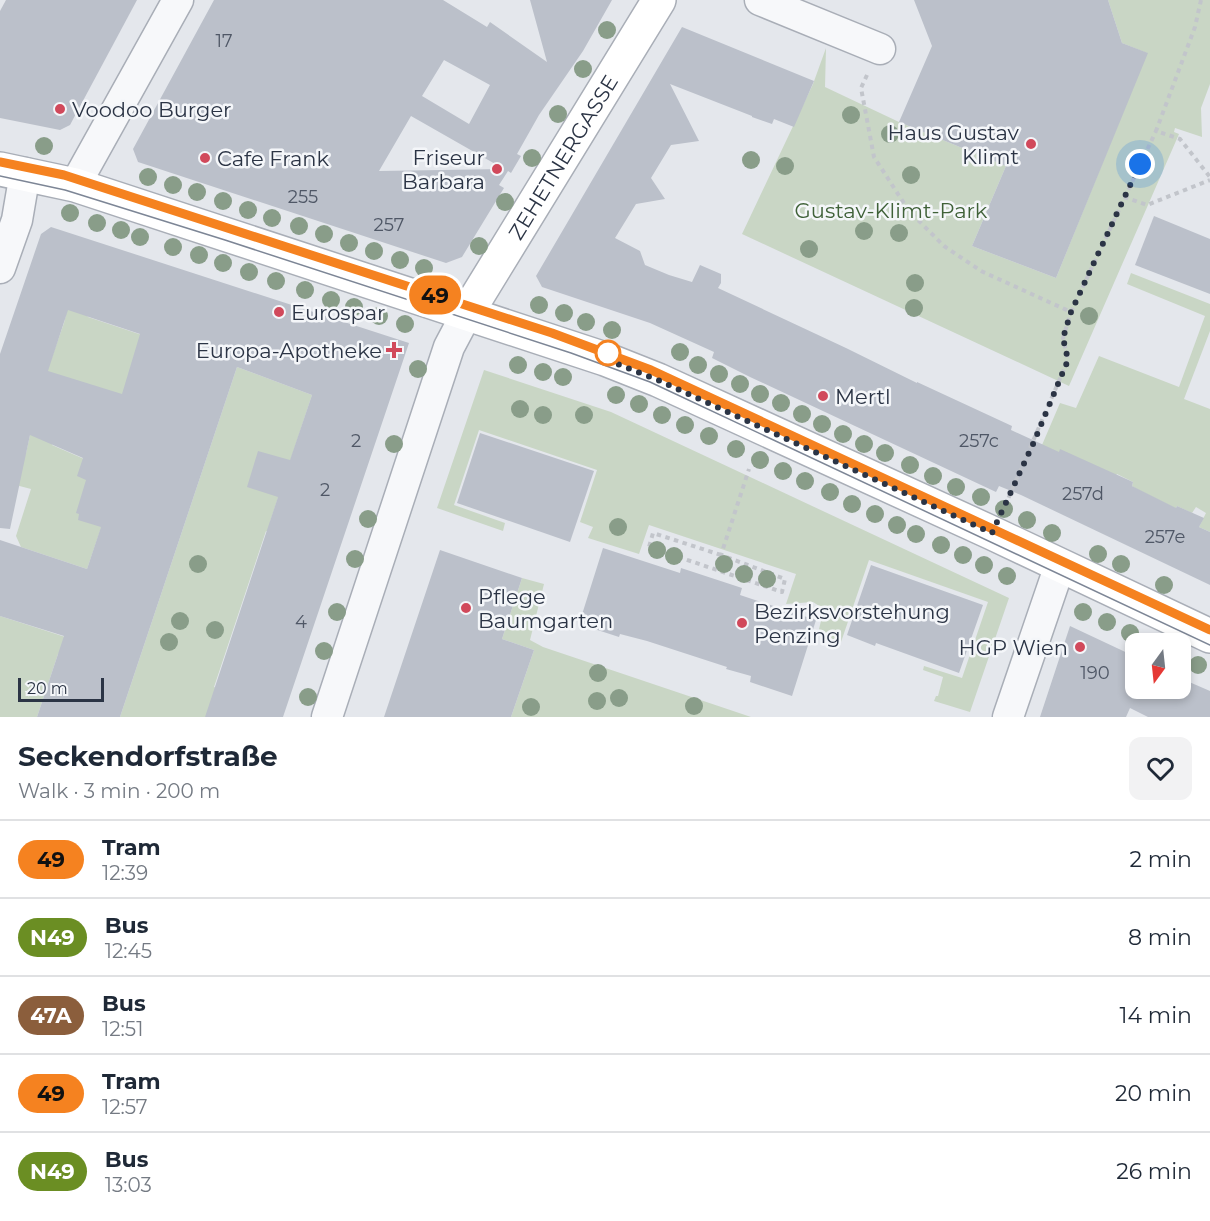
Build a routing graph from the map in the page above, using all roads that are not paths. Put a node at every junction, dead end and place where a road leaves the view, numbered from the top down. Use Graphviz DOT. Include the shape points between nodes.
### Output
graph roads {
  1 [pos="178,0"];
  2 [pos="659,0"];
  3 [pos="760,0"];
  4 [pos="880,49"];
  5 [pos="13,171"];
  6 [pos="75,185"];
  7 [pos="0,268"];
  8 [pos="467,313"];
  9 [pos="1060,565"];
  10 [pos="1210,636"];
  11 [pos="327,717"];
  12 [pos="1008,717"];
  1 -- 6 [label="street"];
  2 -- 8 [label="main road, ZEHETNERGASSE"];
  3 -- 4 [label="street"];
  5 -- 6 [label="main road"];
  5 -- 7 [label="street" via="17,220"];
  6 -- 8 [label="main road"];
  8 -- 9 [label="main road" via="658,380"];
  8 -- 11 [label="street" via="449,347"];
  9 -- 10 [label="main road"];
  9 -- 12 [label="street"];
}
